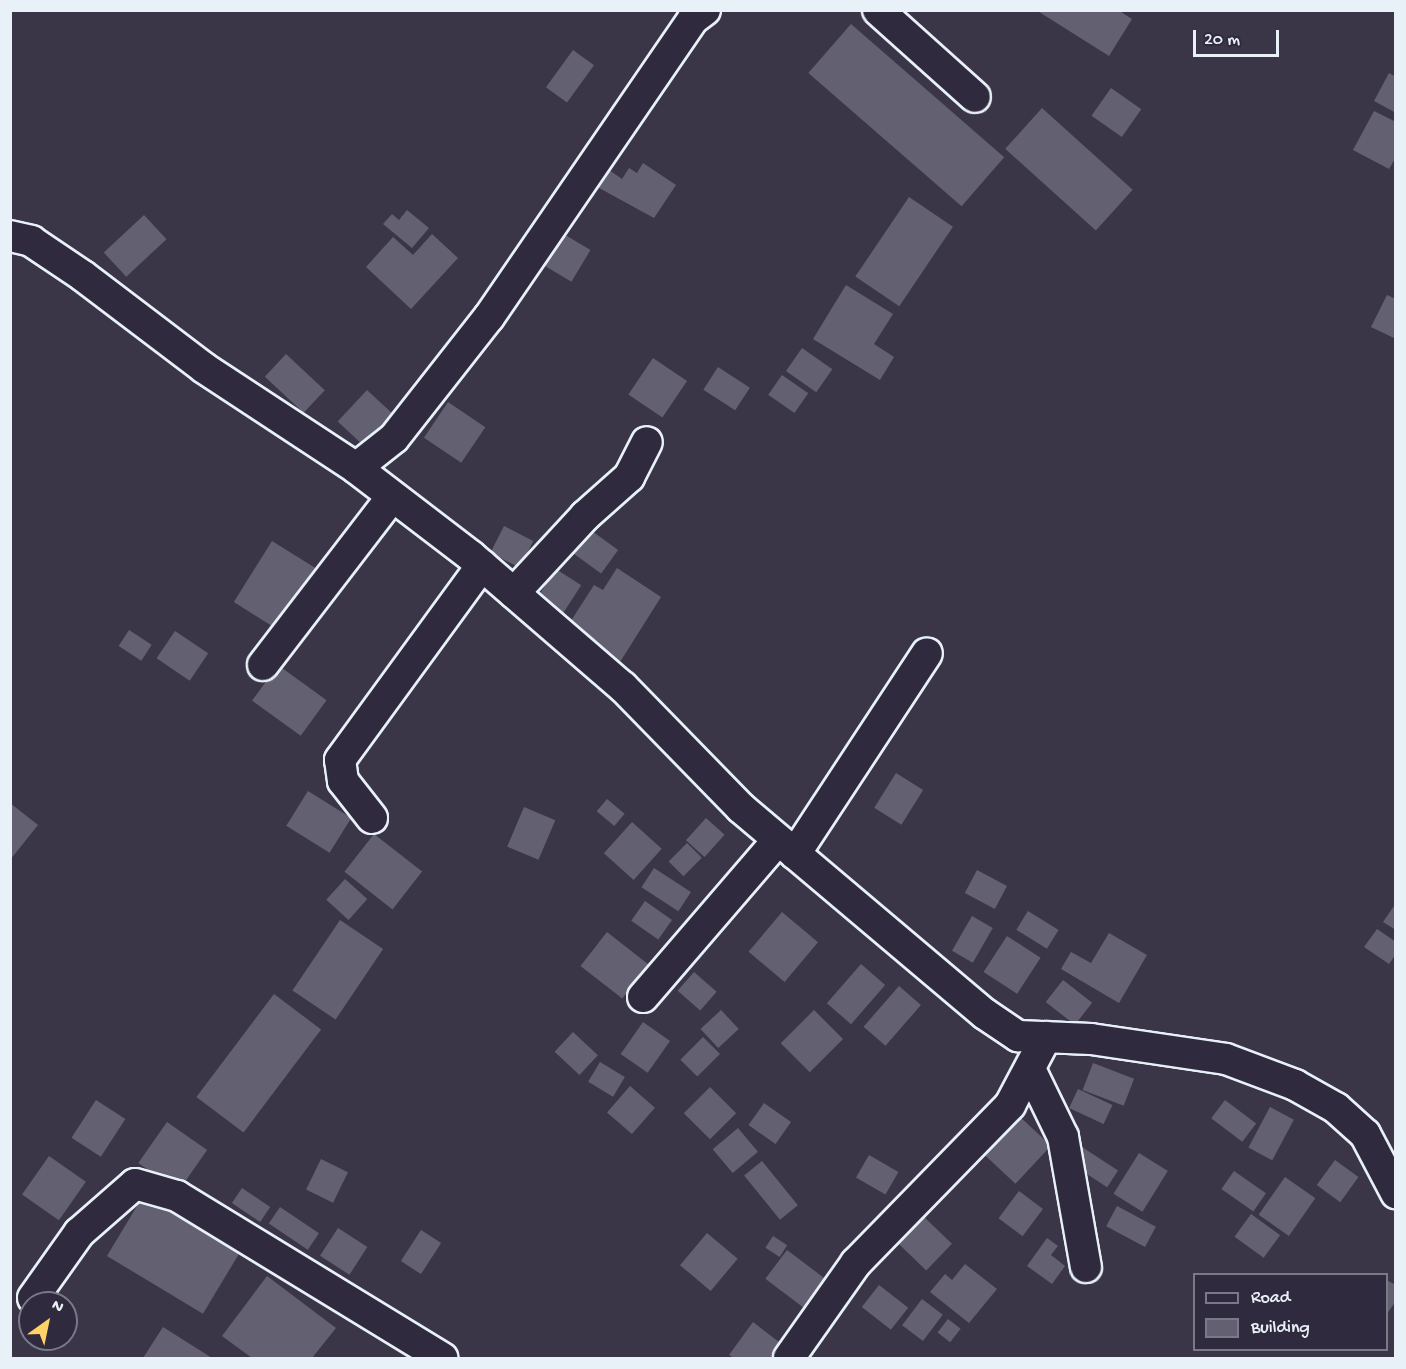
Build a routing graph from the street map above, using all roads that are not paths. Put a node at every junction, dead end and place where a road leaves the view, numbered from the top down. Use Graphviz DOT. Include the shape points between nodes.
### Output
graph roads {
  1 [pos="705,10"];
  2 [pos="878,10"];
  3 [pos="975,97"];
  4 [pos="10,236"];
  5 [pos="647,442"];
  6 [pos="356,468"];
  7 [pos="392,497"];
  8 [pos="482,565"];
  9 [pos="514,593"];
  10 [pos="927,652"];
  11 [pos="263,665"];
  12 [pos="372,818"];
  13 [pos="786,847"];
  14 [pos="643,997"];
  15 [pos="1046,1037"];
  16 [pos="1031,1071"];
  17 [pos="1395,1193"];
  18 [pos="1086,1267"];
  19 [pos="38,1291"];
  20 [pos="442,1359"];
  21 [pos="789,1359"];
  1 -- 6 [label="street" via="693,19 489,317 394,438"];
  2 -- 3 [label="street"];
  4 -- 6 [label="street" via="31,241 204,368"];
  5 -- 9 [label="street" via="629,477"];
  6 -- 7 [label="street"];
  7 -- 8 [label="street"];
  7 -- 11 [label="street"];
  8 -- 9 [label="street"];
  8 -- 12 [label="street" via="340,760 343,781"];
  9 -- 13 [label="street" via="623,687"];
  10 -- 13 [label="street"];
  13 -- 14 [label="street"];
  13 -- 15 [label="street" via="984,1014 1018,1036"];
  15 -- 16 [label="street"];
  15 -- 17 [label="street" via="1226,1059 1295,1085 1336,1108 1365,1134"];
  16 -- 18 [label="street" via="1063,1137"];
  16 -- 21 [label="street" via="1011,1105 856,1263"];
  19 -- 20 [label="street" via="79,1233 135,1184 177,1196"];
}
